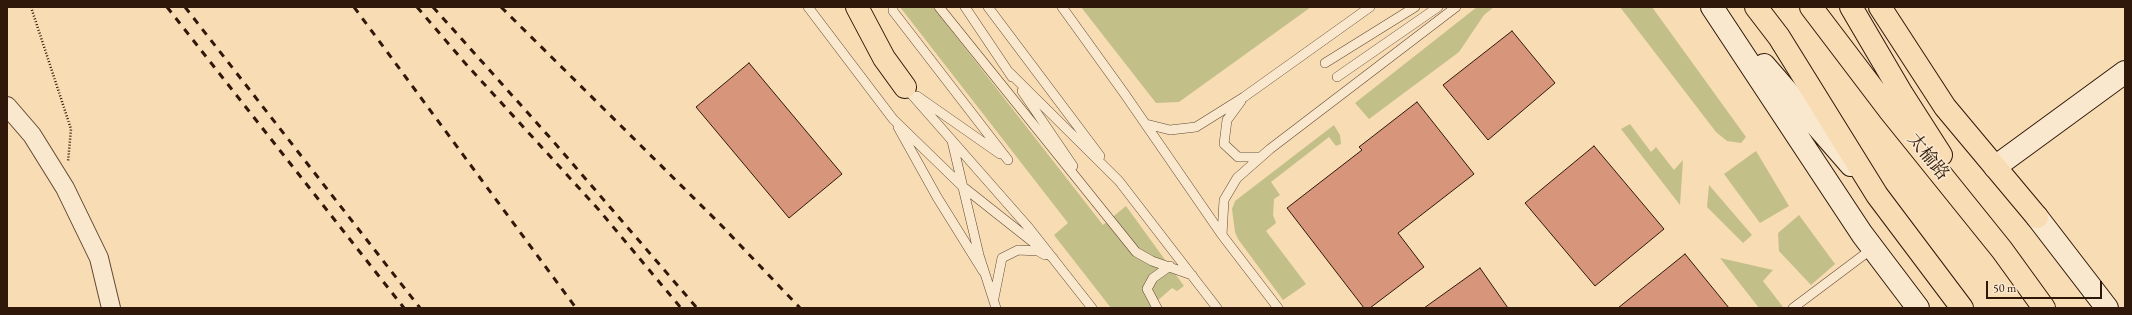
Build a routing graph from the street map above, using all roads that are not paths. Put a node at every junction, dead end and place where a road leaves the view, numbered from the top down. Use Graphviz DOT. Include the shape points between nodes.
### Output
graph roads {
  1 [pos="808,7"];
  2 [pos="857,7"];
  3 [pos="892,7"];
  4 [pos="939,7"];
  5 [pos="965,7"];
  6 [pos="988,7"];
  7 [pos="1062,7"];
  8 [pos="1370,7"];
  9 [pos="1415,7"];
  10 [pos="1438,7"];
  11 [pos="1456,7"];
  12 [pos="1713,7"];
  13 [pos="1756,7"];
  14 [pos="1811,7"];
  15 [pos="1852,7"];
  16 [pos="1880,7"];
  17 [pos="1325,63"];
  18 [pos="2125,72"];
  19 [pos="1010,73"];
  20 [pos="1337,77"];
  21 [pos="905,87"];
  22 [pos="1244,97"];
  23 [pos="7,106"];
  24 [pos="1945,107"];
  25 [pos="893,119"];
  26 [pos="1146,124"];
  27 [pos="951,139"];
  28 [pos="1261,157"];
  29 [pos="1995,167"];
  30 [pos="1119,181"];
  31 [pos="962,186"];
  32 [pos="1877,195"];
  33 [pos="2037,217"];
  34 [pos="1112,223"];
  35 [pos="1222,235"];
  36 [pos="1873,248"];
  37 [pos="2002,250"];
  38 [pos="1053,258"];
  39 [pos="1170,266"];
  40 [pos="984,271"];
  41 [pos="1192,275"];
  42 [pos="995,305"];
  43 [pos="111,308"];
  44 [pos="1092,308"];
  45 [pos="1157,308"];
  46 [pos="1217,308"];
  47 [pos="1278,308"];
  48 [pos="1793,308"];
  49 [pos="1918,308"];
  50 [pos="1962,308"];
  51 [pos="2044,308"];
  52 [pos="2091,308"];
  53 [pos="2107,308"];
  1 -- 25 [label="lane"];
  2 -- 21 [label="highway" via="884,58"];
  3 -- 21 [label="lane" via="1008,160"];
  4 -- 34 [label="lane"];
  5 -- 19 [label="lane"];
  6 -- 30 [label="lane"];
  7 -- 26 [label="lane"];
  8 -- 22 [label="lane"];
  9 -- 17 [label="lane"];
  10 -- 20 [label="lane"];
  11 -- 28 [label="lane"];
  12 -- 32 [label="main road"];
  12 -- 36 [label="main road"];
  13 -- 32 [label="highway" via="1779,37"];
  14 -- 37 [label="highway, 太榆路" via="1890,111"];
  15 -- 24 [label="highway"];
  15 -- 37 [label="highway" via="1902,94"];
  16 -- 24 [label="highway"];
  18 -- 29 [label="main road"];
  19 -- 30 [label="lane"];
  19 -- 34 [label="lane"];
  21 -- 27 [label="lane"];
  22 -- 26 [label="lane" via="1196,126 1170,130"];
  22 -- 28 [label="lane" via="1227,120 1224,144 1238,157"];
  23 -- 43 [label="street" via="32,135 65,188 99,258"];
  24 -- 29 [label="highway"];
  25 -- 31 [label="lane"];
  25 -- 40 [label="lane" via="937,198"];
  26 -- 35 [label="lane"];
  27 -- 31 [label="lane"];
  27 -- 38 [label="lane"];
  28 -- 35 [label="lane" via="1237,178 1224,200"];
  29 -- 33 [label="highway"];
  30 -- 41 [label="lane"];
  31 -- 38 [label="lane"];
  31 -- 40 [label="lane"];
  32 -- 50 [label="highway"];
  33 -- 52 [label="main road"];
  33 -- 53 [label="main road"];
  34 -- 39 [label="lane" via="1136,252 1152,261"];
  35 -- 47 [label="lane"];
  36 -- 48 [label="lane"];
  36 -- 49 [label="main road"];
  37 -- 51 [label="highway, 太榆路"];
  38 -- 42 [label="lane" via="1038,251 1018,250 1002,258"];
  38 -- 44 [label="lane"];
  39 -- 41 [label="lane"];
  39 -- 45 [label="lane" via="1153,278 1147,289"];
  40 -- 42 [label="lane"];
  41 -- 46 [label="lane"];
}
